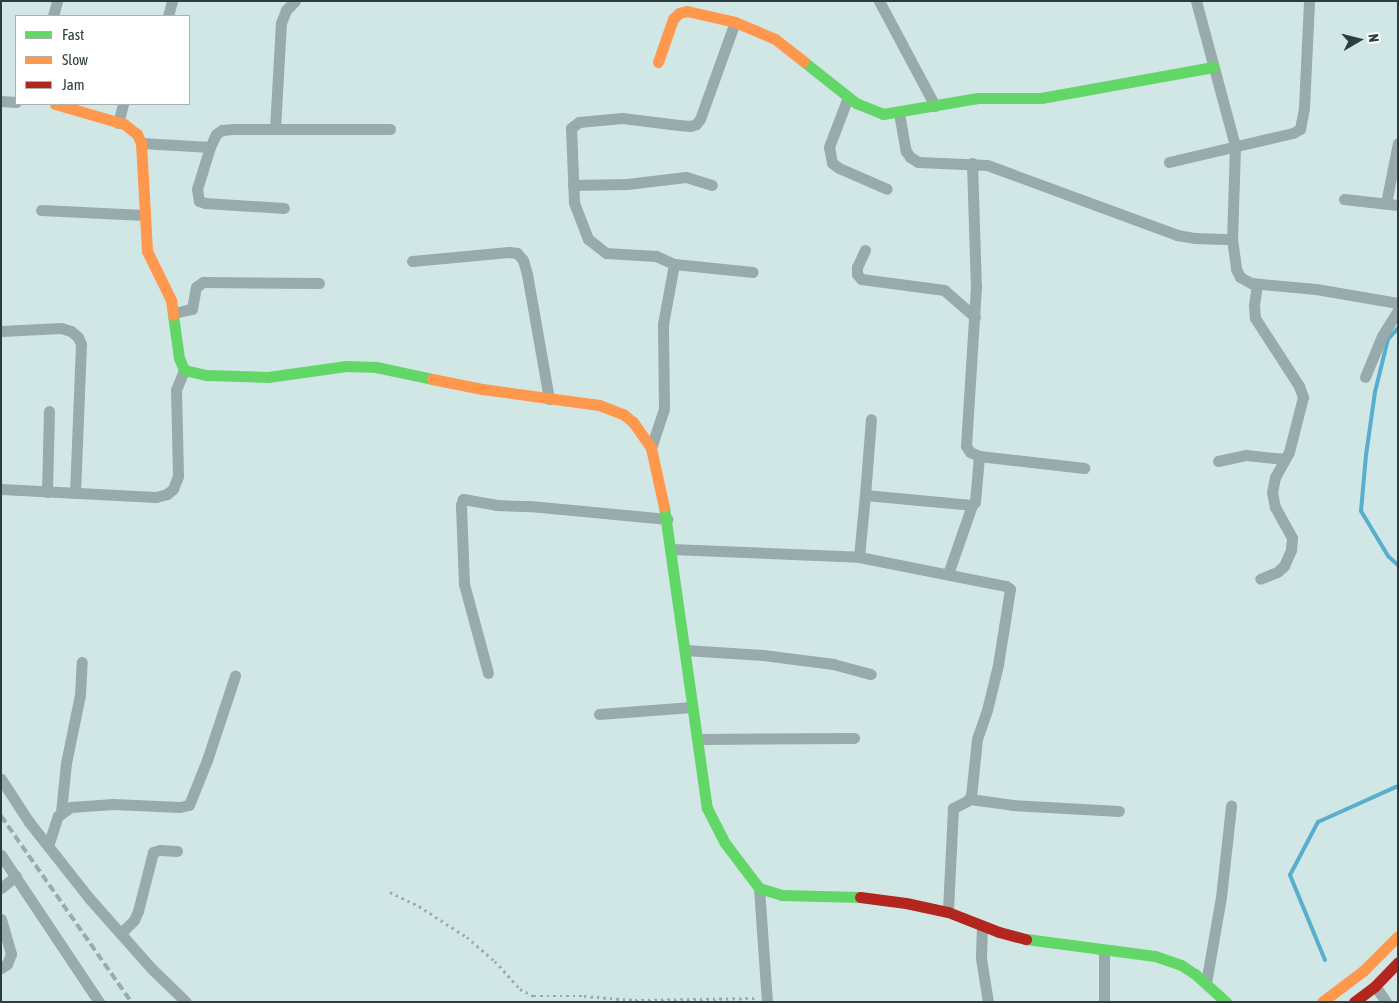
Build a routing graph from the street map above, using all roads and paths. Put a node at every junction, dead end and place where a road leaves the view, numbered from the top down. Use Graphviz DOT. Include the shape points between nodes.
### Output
graph roads {
  1 [pos="57,1"];
  2 [pos="172,1"];
  3 [pos="295,1"];
  4 [pos="879,1"];
  5 [pos="1196,1"];
  6 [pos="1309,1"];
  7 [pos="53,15"];
  8 [pos="168,15"];
  9 [pos="735,22"];
  10 [pos="658,62"];
  11 [pos="1213,67"];
  12 [pos="848,97"];
  13 [pos="1,101"];
  14 [pos="15,102"];
  15 [pos="58,105"];
  16 [pos="123,105"];
  17 [pos="935,106"];
  18 [pos="899,113"];
  19 [pos="118,123"];
  20 [pos="275,129"];
  21 [pos="390,129"];
  22 [pos="141,143"];
  23 [pos="1398,143"];
  24 [pos="1235,146"];
  25 [pos="210,147"];
  26 [pos="1169,162"];
  27 [pos="972,163"];
  28 [pos="573,185"];
  29 [pos="712,185"];
  30 [pos="887,189"];
  31 [pos="1344,199"];
  32 [pos="1386,203"];
  33 [pos="1398,205"];
  34 [pos="284,208"];
  35 [pos="41,210"];
  36 [pos="144,215"];
  37 [pos="1232,239"];
  38 [pos="865,250"];
  39 [pos="412,261"];
  40 [pos="674,264"];
  41 [pos="753,272"];
  42 [pos="319,283"];
  43 [pos="1258,284"];
  44 [pos="1398,303"];
  45 [pos="1398,310"];
  46 [pos="174,312"];
  47 [pos="975,317"];
  48 [pos="1,331"];
  49 [pos="184,370"];
  50 [pos="1365,377"];
  51 [pos="549,399"];
  52 [pos="49,411"];
  53 [pos="871,419"];
  54 [pos="651,448"];
  55 [pos="979,456"];
  56 [pos="1285,459"];
  57 [pos="1218,461"];
  58 [pos="1084,468"];
  59 [pos="1,489"];
  60 [pos="47,492"];
  61 [pos="75,493"];
  62 [pos="865,495"];
  63 [pos="972,505"];
  64 [pos="667,520"];
  65 [pos="672,549"];
  66 [pos="860,557"];
  67 [pos="948,574"];
  68 [pos="1260,579"];
  69 [pos="685,650"];
  70 [pos="82,662"];
  71 [pos="488,673"];
  72 [pos="871,674"];
  73 [pos="235,676"];
  74 [pos="692,707"];
  75 [pos="599,714"];
  76 [pos="854,738"];
  77 [pos="697,739"];
  78 [pos="1,779"];
  79 [pos="970,798"];
  80 [pos="1231,806"];
  81 [pos="1119,811"];
  82 [pos="61,812"];
  83 [pos="48,846"];
  84 [pos="176,851"];
  85 [pos="1,855"];
  86 [pos="16,876"];
  87 [pos="1,888"];
  88 [pos="759,888"];
  89 [pos="390,892"];
  90 [pos="948,912"];
  91 [pos="1,919"];
  92 [pos="982,926"];
  93 [pos="121,933"];
  94 [pos="1398,936"];
  95 [pos="1104,950"];
  96 [pos="1398,962"];
  97 [pos="1,968"];
  98 [pos="1206,983"];
  99 [pos="1375,986"];
  100 [pos="766,1000"];
  101 [pos="99,1002"];
  102 [pos="186,1002"];
  103 [pos="988,1002"];
  104 [pos="1104,1002"];
  105 [pos="1226,1002"];
  106 [pos="1322,1002"];
  107 [pos="1354,1002"];
  108 [pos="1386,1002"];
  1 -- 7 [label="street"];
  2 -- 8 [label="street"];
  3 -- 20 [label="street" via="286,10 281,23"];
  4 -- 17 [label="street"];
  5 -- 11 [label="street"];
  6 -- 24 [label="street" via="1304,108 1300,129"];
  9 -- 10 [label="street" via="699,12 679,13 673,19"];
  9 -- 12 [label="street" via="775,39"];
  9 -- 28 [label="street" via="696,124 622,118 579,122 570,133"];
  11 -- 17 [label="street" via="1041,98 978,98"];
  11 -- 24 [label="street"];
  12 -- 18 [label="street" via="874,112"];
  12 -- 30 [label="street" via="829,147 832,163"];
  13 -- 14 [label="street"];
  15 -- 19 [label="street"];
  16 -- 19 [label="street"];
  17 -- 18 [label="street"];
  18 -- 27 [label="street" via="910,157 918,162"];
  19 -- 22 [label="street" via="132,128"];
  20 -- 21 [label="street"];
  20 -- 25 [label="street" via="222,130 216,134"];
  22 -- 25 [label="street"];
  22 -- 36 [label="street"];
  23 -- 32 [label="street"];
  24 -- 26 [label="street"];
  24 -- 37 [label="street"];
  25 -- 34 [label="street" via="196,189 199,201"];
  27 -- 37 [label="street" via="987,165 1177,235"];
  27 -- 47 [label="street"];
  28 -- 29 [label="street" via="627,184 686,177"];
  28 -- 40 [label="street" via="578,217 588,239 596,247 617,255 656,256"];
  31 -- 32 [label="street"];
  32 -- 33 [label="street"];
  35 -- 36 [label="street"];
  36 -- 46 [label="street" via="146,251"];
  37 -- 43 [label="street" via="1236,270 1246,282"];
  38 -- 47 [label="street" via="857,267 861,279 944,290"];
  39 -- 51 [label="street" via="509,252 523,260"];
  40 -- 41 [label="street"];
  40 -- 54 [label="street" via="663,324 664,409"];
  42 -- 46 [label="street" via="203,282 196,287 192,309"];
  43 -- 44 [label="street" via="1316,289"];
  43 -- 56 [label="street" via="1255,318 1302,392 1302,406"];
  45 -- 50 [label="street" via="1382,336"];
  46 -- 49 [label="street" via="179,358"];
  47 -- 55 [label="street" via="965,437 970,452"];
  48 -- 61 [label="street" via="61,328 78,337 81,344"];
  49 -- 51 [label="street" via="206,375 268,377 360,366"];
  49 -- 61 [label="street" via="176,390 178,476 173,489 156,497"];
  51 -- 54 [label="street" via="599,405 623,414 643,433"];
  52 -- 60 [label="street"];
  53 -- 62 [label="street"];
  54 -- 64 [label="street"];
  55 -- 58 [label="street"];
  55 -- 63 [label="street" via="975,502"];
  56 -- 57 [label="street" via="1246,455"];
  56 -- 68 [label="street" via="1275,477 1272,492 1275,507 1290,533 1291,550 1284,566"];
  59 -- 60 [label="street"];
  60 -- 61 [label="street"];
  62 -- 63 [label="street"];
  62 -- 66 [label="street"];
  63 -- 67 [label="street"];
  64 -- 65 [label="street"];
  64 -- 71 [label="street" via="496,505 463,499 464,584"];
  65 -- 66 [label="street"];
  65 -- 69 [label="street"];
  66 -- 67 [label="street"];
  67 -- 79 [label="street" via="1006,586 1010,591 998,664 977,739"];
  69 -- 72 [label="street" via="763,655 832,664"];
  69 -- 74 [label="street"];
  70 -- 82 [label="street" via="80,695 66,763"];
  73 -- 82 [label="street" via="189,805 96,804"];
  74 -- 75 [label="street"];
  74 -- 77 [label="street"];
  76 -- 77 [label="street"];
  77 -- 88 [label="street" via="702,782 712,820 724,843"];
  78 -- 83 [label="street"];
  79 -- 81 [label="street" via="1013,805"];
  79 -- 90 [label="street" via="954,808"];
  80 -- 98 [label="street" via="1221,897"];
  82 -- 83 [label="street"];
  83 -- 93 [label="street"];
  84 -- 93 [label="street" via="153,852 138,911"];
  85 -- 86 [label="street"];
  86 -- 87 [label="street"];
  86 -- 101 [label="street"];
  88 -- 90 [label="street" via="782,895 863,898"];
  88 -- 100 [label="street"];
  89 -- 100 [label="path" via="419,906 467,937 520,989 534,996"];
  90 -- 92 [label="street"];
  91 -- 97 [label="street" via="11,954 7,964"];
  92 -- 95 [label="street" via="1033,941"];
  92 -- 103 [label="street" via="982,965"];
  93 -- 102 [label="street"];
  94 -- 106 [label="street" via="1363,971"];
  95 -- 98 [label="street" via="1168,960"];
  95 -- 104 [label="street"];
  96 -- 99 [label="street"];
  98 -- 105 [label="street"];
  99 -- 107 [label="street"];
  99 -- 108 [label="street"];
}
